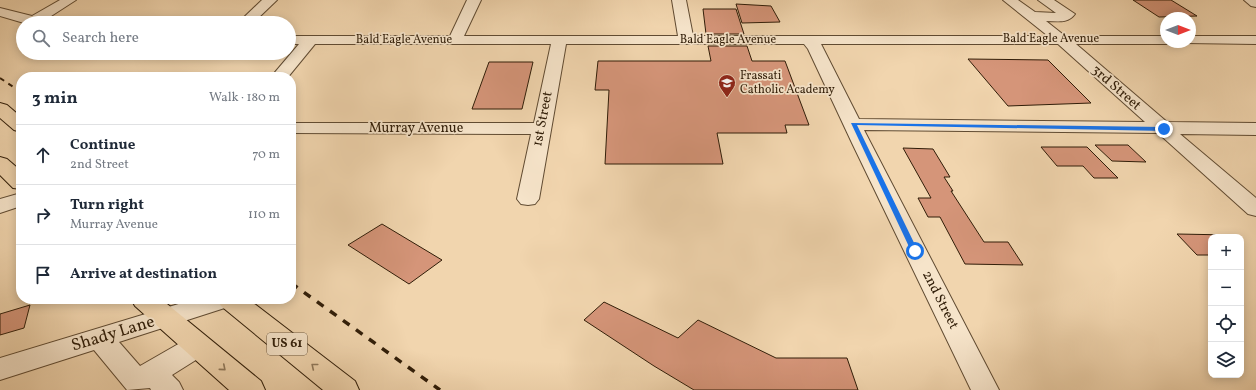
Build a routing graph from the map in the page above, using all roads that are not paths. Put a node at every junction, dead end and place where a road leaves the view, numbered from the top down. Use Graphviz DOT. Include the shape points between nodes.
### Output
graph roads {
  1 [pos="69,0"];
  2 [pos="270,0"];
  3 [pos="474,0"];
  4 [pos="679,0"];
  5 [pos="1010,0"];
  6 [pos="1045,0"];
  7 [pos="1251,0"];
  8 [pos="1256,3"];
  9 [pos="0,12"];
  10 [pos="16,16"];
  11 [pos="46,16"];
  12 [pos="252,16"];
  13 [pos="1032,16"];
  14 [pos="1059,39"];
  15 [pos="296,40"];
  16 [pos="311,40"];
  17 [pos="455,40"];
  18 [pos="559,40"];
  19 [pos="686,40"];
  20 [pos="808,40"];
  21 [pos="1160,40"];
  22 [pos="1196,40"];
  23 [pos="1256,40"];
  24 [pos="296,57"];
  25 [pos="294,60"];
  26 [pos="283,72"];
  27 [pos="0,109"];
  28 [pos="16,122"];
  29 [pos="853,124"];
  30 [pos="296,128"];
  31 [pos="542,128"];
  32 [pos="1164,129"];
  33 [pos="1256,129"];
  34 [pos="2,167"];
  35 [pos="16,179"];
  36 [pos="528,199"];
  37 [pos="16,201"];
  38 [pos="0,206"];
  39 [pos="1256,209"];
  40 [pos="149,304"];
  41 [pos="210,304"];
  42 [pos="236,304"];
  43 [pos="165,319"];
  44 [pos="100,338"];
  45 [pos="197,346"];
  46 [pos="0,369"];
  47 [pos="161,381"];
  48 [pos="250,390"];
  49 [pos="344,390"];
  50 [pos="985,390"];
  1 -- 11 [label="street"];
  2 -- 12 [label="street"];
  3 -- 17 [label="street"];
  4 -- 19 [label="street"];
  5 -- 13 [label="street, 3rd Street"];
  6 -- 13 [label="street" via="1068,14 1065,17"];
  7 -- 8 [label="street"];
  9 -- 10 [label="street"];
  13 -- 14 [label="street, 3rd Street"];
  14 -- 20 [label="street, Bald Eagle Avenue"];
  14 -- 21 [label="street, Bald Eagle Avenue"];
  14 -- 32 [label="street, 3rd Street"];
  15 -- 16 [label="street, Bald Eagle Avenue"];
  16 -- 17 [label="street, Bald Eagle Avenue"];
  16 -- 24 [label="street"];
  17 -- 18 [label="street, Bald Eagle Avenue"];
  18 -- 19 [label="street, Bald Eagle Avenue"];
  18 -- 31 [label="street, 1st Street"];
  19 -- 20 [label="street, Bald Eagle Avenue"];
  20 -- 29 [label="street, 2nd Street" via="815,47"];
  22 -- 23 [label="street"];
  25 -- 26 [label="street"];
  27 -- 28 [label="main road"];
  29 -- 32 [label="street"];
  29 -- 50 [label="street, 2nd Street"];
  30 -- 31 [label="street, Murray Avenue"];
  31 -- 36 [label="street, 1st Street"];
  32 -- 33 [label="street"];
  32 -- 39 [label="street, 3rd Street"];
  34 -- 35 [label="main road"];
  37 -- 38 [label="street"];
  40 -- 43 [label="main road"];
  41 -- 43 [label="street, Shady Lane"];
  49 -- 42 [label="main road, US 61, one-way"];
  43 -- 44 [label="street, Shady Lane"];
  43 -- 45 [label="main road"];
  44 -- 46 [label="street, Shady Lane"];
  44 -- 47 [label="street" via="137,382"];
  45 -- 47 [label="street"];
  45 -- 48 [label="main road, one-way"];
}
